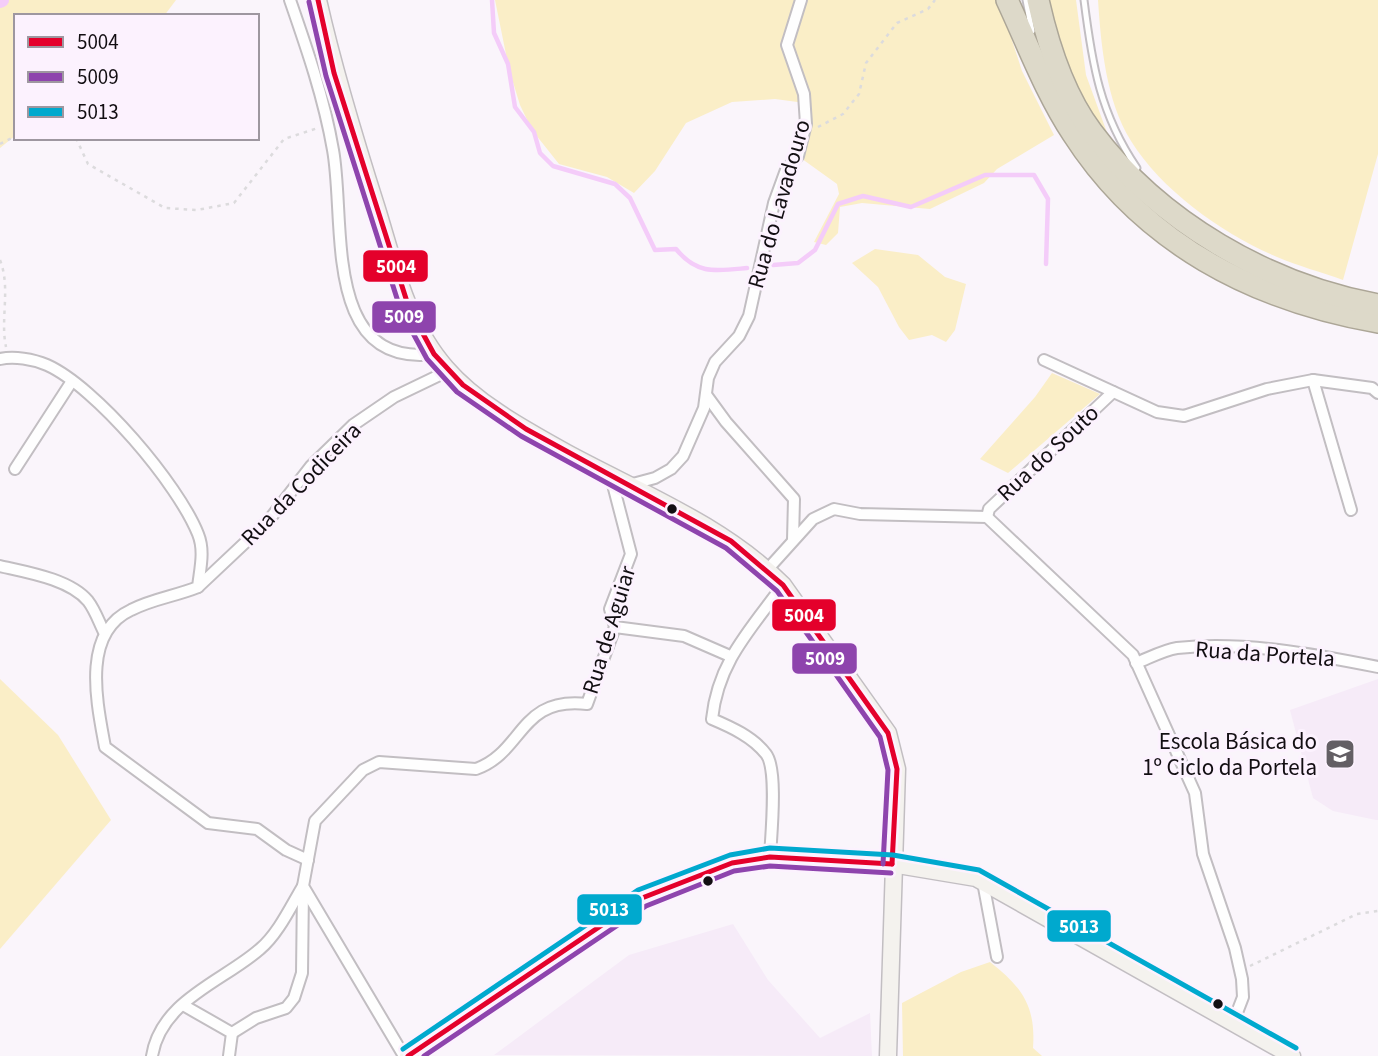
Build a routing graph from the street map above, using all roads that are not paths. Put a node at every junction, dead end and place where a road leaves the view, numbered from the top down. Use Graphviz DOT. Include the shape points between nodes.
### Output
graph roads {
  1 [pos="290,0"];
  2 [pos="318,0"];
  3 [pos="801,0"];
  4 [pos="1007,0"];
  5 [pos="1026,0"];
  6 [pos="1038,0"];
  7 [pos="1084,0"];
  8 [pos="1039,68"];
  9 [pos="334,73"];
  10 [pos="317,78"];
  11 [pos="1158,201"];
  12 [pos="1378,305"];
  13 [pos="1378,322"];
  14 [pos="434,354"];
  15 [pos="6,358"];
  16 [pos="1044,360"];
  17 [pos="448,371"];
  18 [pos="1313,380"];
  19 [pos="72,381"];
  20 [pos="1113,392"];
  21 [pos="1378,393"];
  22 [pos="707,396"];
  23 [pos="15,469"];
  24 [pos="611,477"];
  25 [pos="627,485"];
  26 [pos="1351,510"];
  27 [pos="988,517"];
  28 [pos="793,540"];
  29 [pos="0,566"];
  30 [pos="767,569"];
  31 [pos="783,585"];
  32 [pos="198,587"];
  33 [pos="615,627"];
  34 [pos="104,632"];
  35 [pos="730,656"];
  36 [pos="1354,660"];
  37 [pos="1378,660"];
  38 [pos="1136,663"];
  39 [pos="1378,667"];
  40 [pos="770,857"];
  41 [pos="308,860"];
  42 [pos="892,864"];
  43 [pos="983,882"];
  44 [pos="303,886"];
  45 [pos="997,957"];
  46 [pos="183,1005"];
  47 [pos="1233,1023"];
  48 [pos="232,1033"];
  49 [pos="152,1056"];
  50 [pos="229,1056"];
  51 [pos="406,1056"];
  52 [pos="888,1056"];
  53 [pos="1292,1056"];
  1 -- 10 [label="street"];
  2 -- 9 [label="main road"];
  3 -- 22 [label="street, Rua do Lavadouro" via="787,45 804,94 806,124 798,156 786,170 774,203 749,316 739,336 715,362"];
  4 -- 8 [label="highway"];
  5 -- 8 [label="lane"];
  6 -- 11 [label="highway" via="1063,79 1091,130 1124,171"];
  7 -- 11 [label="lane" via="1095,79 1108,117"];
  8 -- 13 [label="highway" via="1074,135 1113,186 1170,240 1205,262 1289,300"];
  9 -- 10 [label="street"];
  9 -- 14 [label="main road" via="408,308"];
  10 -- 14 [label="street" via="334,151 343,280 360,326 391,350 410,357"];
  11 -- 12 [label="highway" via="1219,245 1284,277 1324,293"];
  14 -- 17 [label="main road"];
  15 -- 19 [label="street" via="46,364"];
  16 -- 20 [label="street"];
  17 -- 24 [label="main road" via="526,429"];
  17 -- 32 [label="street, Rua da Codiceira" via="394,397 354,425 311,466 269,520"];
  18 -- 20 [label="street" via="1267,389 1184,416 1157,412"];
  18 -- 21 [label="street" via="1372,388"];
  18 -- 26 [label="street"];
  19 -- 23 [label="street"];
  19 -- 32 [label="street" via="137,444 191,519 203,551"];
  20 -- 27 [label="street, Rua do Souto" via="989,509"];
  22 -- 25 [label="street, Rua do Lavadouro" via="683,456 655,478"];
  22 -- 28 [label="street" via="794,499"];
  24 -- 25 [label="main road"];
  24 -- 33 [label="street, Rua de Aguiar" via="631,554 610,609"];
  25 -- 30 [label="main road" via="709,528"];
  27 -- 28 [label="street" via="860,514 834,509 813,519"];
  27 -- 38 [label="street" via="1133,655"];
  28 -- 30 [label="street"];
  29 -- 34 [label="street" via="76,592 89,601"];
  30 -- 31 [label="main road"];
  31 -- 35 [label="street"];
  31 -- 42 [label="main road" via="888,733 897,769"];
  32 -- 34 [label="street" via="129,610"];
  33 -- 35 [label="street" via="684,636"];
  33 -- 41 [label="street, Rua de Aguiar" via="587,704 552,706 525,723 489,765 476,769 379,762 363,770 315,821"];
  34 -- 41 [label="street" via="96,659 105,747 208,823 257,829"];
  35 -- 40 [label="street" via="715,691 712,719 768,756 772,770"];
  36 -- 37 [label="street, Rua da Portela"];
  36 -- 38 [label="street, Rua da Portela" via="1287,650 1207,648 1175,649"];
  36 -- 39 [label="street, Rua da Portela"];
  38 -- 47 [label="street" via="1195,793 1203,855 1240,971 1243,997"];
  40 -- 42 [label="main road"];
  40 -- 51 [label="main road" via="732,863 642,898"];
  41 -- 44 [label="street, Rua de Aguiar"];
  42 -- 43 [label="main road"];
  42 -- 52 [label="main road"];
  43 -- 45 [label="street"];
  43 -- 47 [label="main road"];
  44 -- 46 [label="street" via="261,948"];
  44 -- 48 [label="street" via="302,973 294,998 286,1008 256,1018"];
  44 -- 51 [label="street"];
  46 -- 48 [label="street"];
  46 -- 49 [label="street" via="170,1017"];
  47 -- 53 [label="main road"];
  48 -- 50 [label="street"];
}
